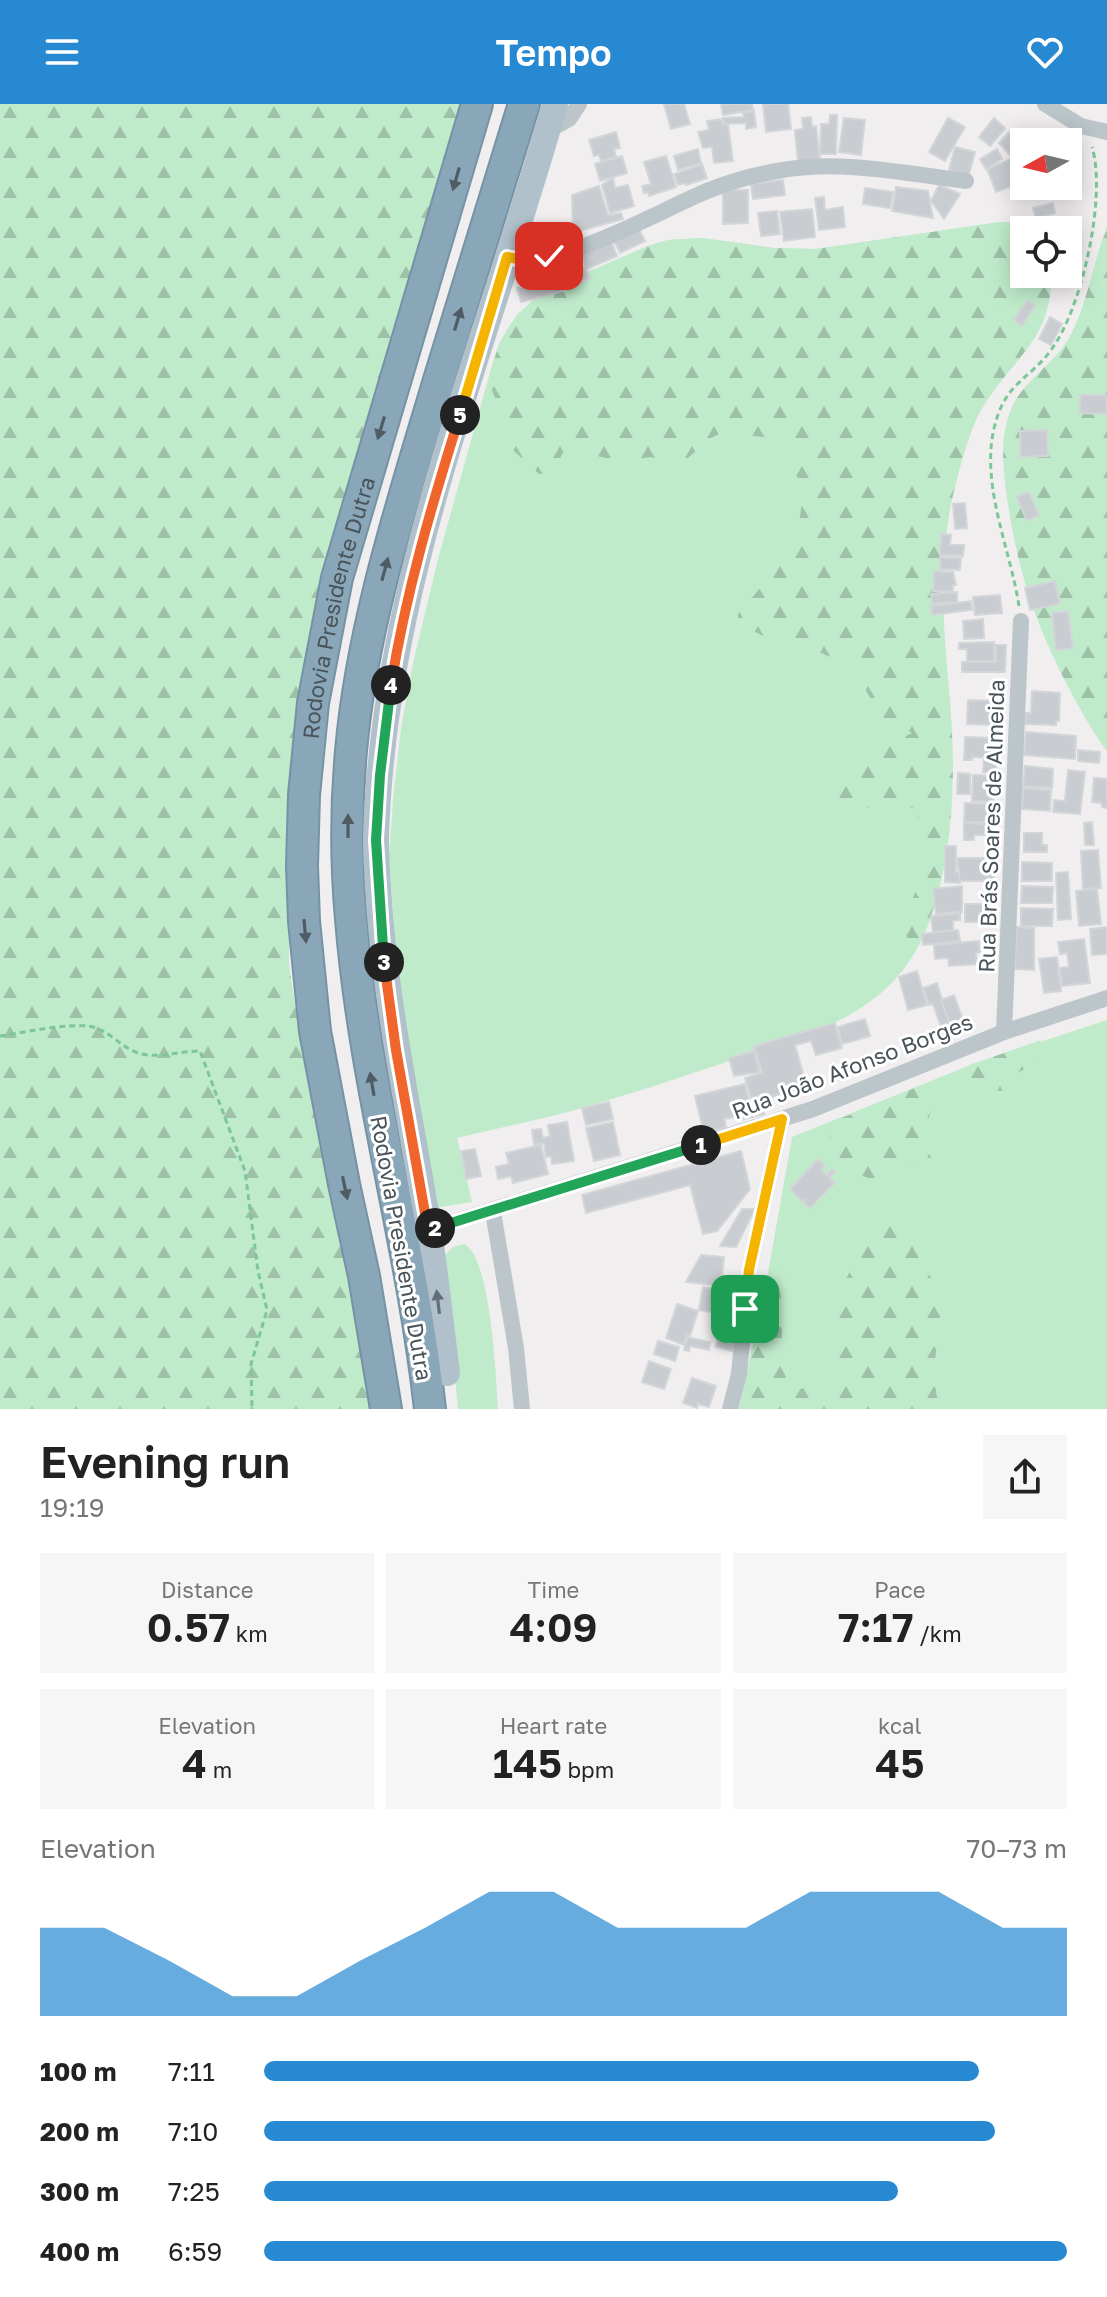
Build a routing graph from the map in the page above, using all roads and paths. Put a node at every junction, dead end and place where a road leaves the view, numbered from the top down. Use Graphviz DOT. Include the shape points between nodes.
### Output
graph roads {
  1 [pos="477,104"];
  2 [pos="524,104"];
  3 [pos="555,104"];
  4 [pos="579,104"];
  5 [pos="1045,104"];
  6 [pos="1081,126"];
  7 [pos="547,131"];
  8 [pos="1107,132"];
  9 [pos="966,181"];
  10 [pos="507,257"];
  11 [pos="1021,621"];
  12 [pos="1107,998"];
  13 [pos="1004,1032"];
  14 [pos="0,1036"];
  15 [pos="782,1119"];
  16 [pos="493,1212"];
  17 [pos="428,1230"];
  18 [pos="447,1373"];
  19 [pos="252,1409"];
  20 [pos="386,1409"];
  21 [pos="430,1409"];
  22 [pos="449,1409"];
  23 [pos="522,1409"];
  24 [pos="730,1409"];
  1 -- 20 [label="highway, Rodovia Presidente Dutra, one-way" via="337,578 313,703 304,795 302,866 315,1031"];
  21 -- 2 [label="highway, Rodovia Presidente Dutra, one-way" via="360,1003 348,851 351,750 373,617 400,514"];
  3 -- 7 [label="main road"];
  4 -- 7 [label="street" via="569,119"];
  5 -- 6 [label="street"];
  6 -- 8 [label="street"];
  6 -- 11 [label="path" via="1099,173 1083,274 1050,352 1003,401 992,442 996,498"];
  7 -- 10 [label="main road"];
  9 -- 10 [label="street" via="829,166 779,170 708,191 586,245 522,260"];
  10 -- 17 [label="main road" via="406,604 380,775 376,840 384,959"];
  11 -- 13 [label="street, Rua Brás Soares de Almeida"];
  12 -- 13 [label="street, Rua João Afonso Borges"];
  13 -- 15 [label="street, Rua João Afonso Borges"];
  14 -- 19 [label="path" via="89,1026 138,1053 200,1051 245,1171 267,1310 251,1364"];
  15 -- 16 [label="street, Rua João Afonso Borges"];
  15 -- 24 [label="street" via="749,1270 739,1374"];
  16 -- 17 [label="street, Rua João Afonso Borges"];
  16 -- 23 [label="street"];
  18 -- 17 [label="main road, one-way"];
  18 -- 22 [label="highway"];
}
